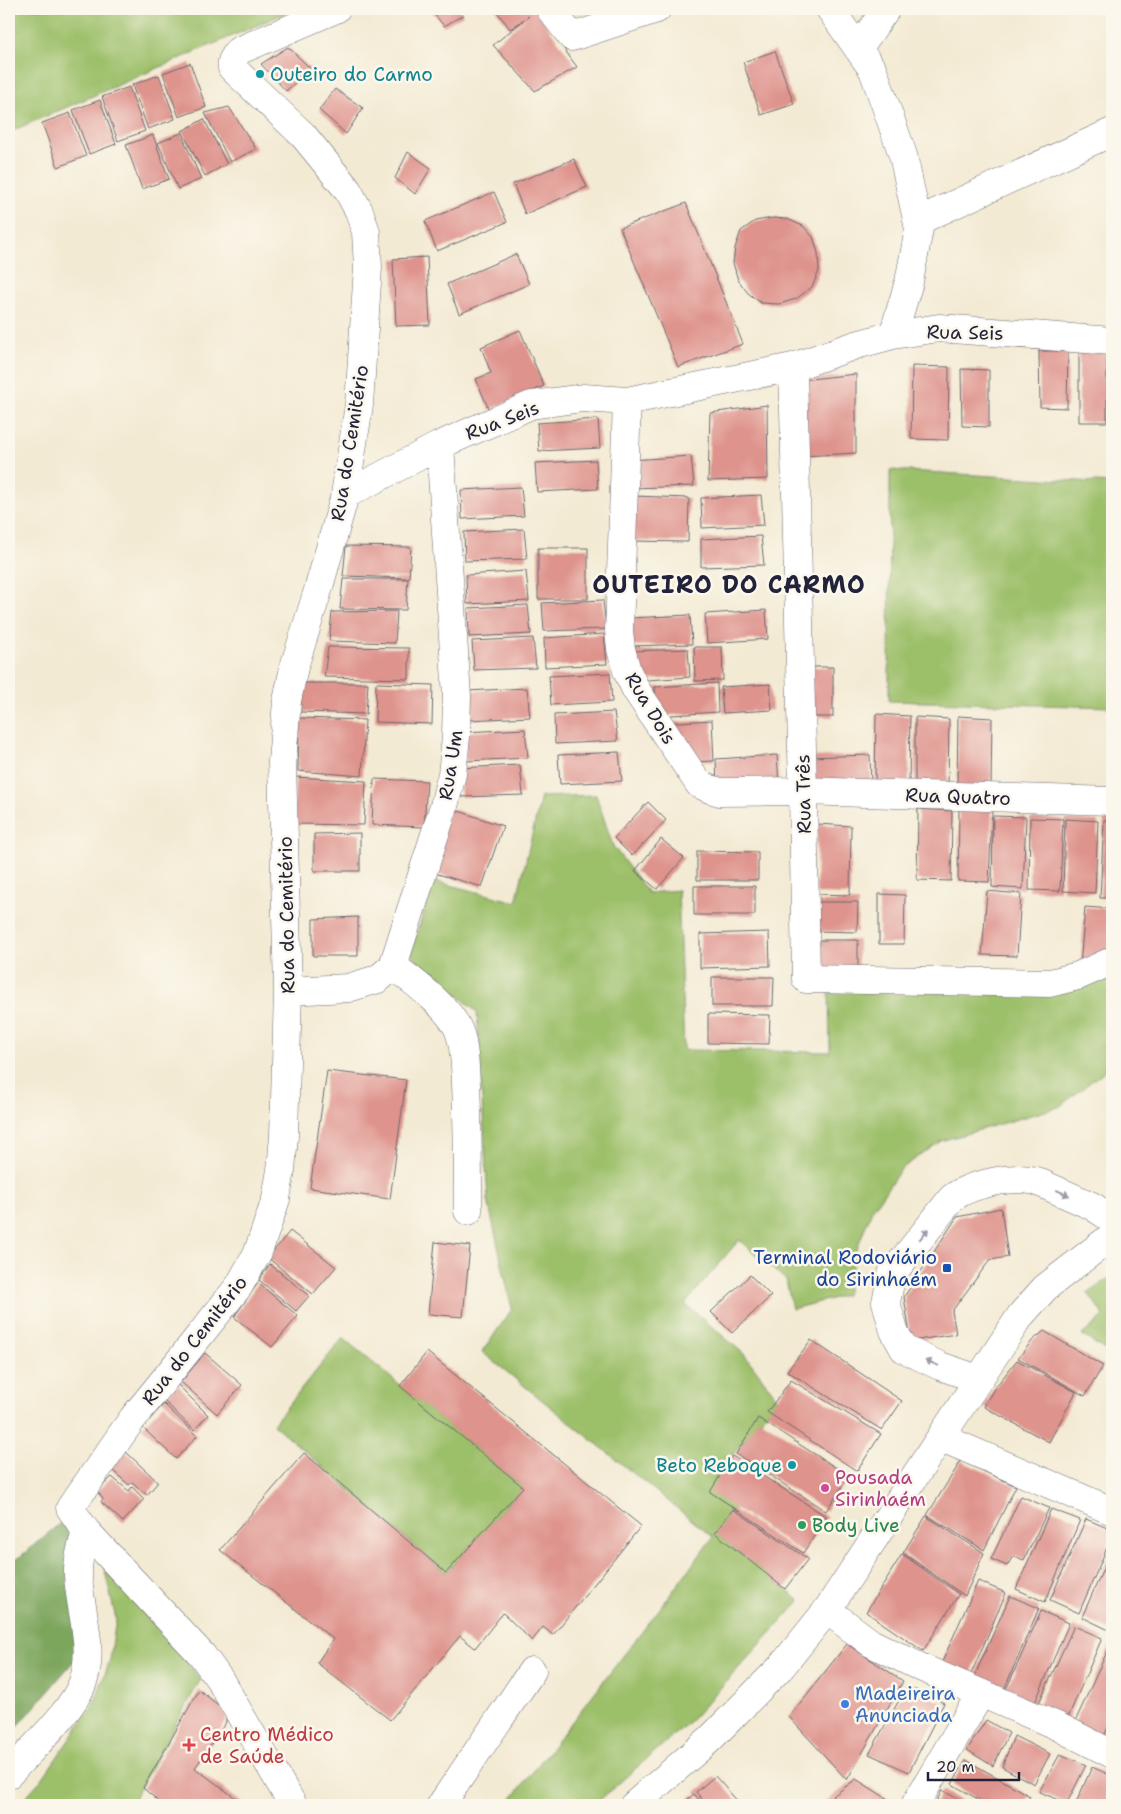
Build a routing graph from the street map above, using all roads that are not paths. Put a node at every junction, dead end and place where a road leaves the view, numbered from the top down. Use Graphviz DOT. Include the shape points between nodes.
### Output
graph roads {
  1 [pos="336,9"];
  2 [pos="550,9"];
  3 [pos="593,9"];
  4 [pos="657,9"];
  5 [pos="830,9"];
  6 [pos="886,9"];
  7 [pos="572,37"];
  8 [pos="858,49"];
  9 [pos="1112,132"];
  10 [pos="918,221"];
  11 [pos="893,335"];
  12 [pos="1112,340"];
  13 [pos="793,367"];
  14 [pos="626,400"];
  15 [pos="440,446"];
  16 [pos="345,494"];
  17 [pos="803,791"];
  18 [pos="1112,801"];
  19 [pos="1112,961"];
  20 [pos="393,966"];
  21 [pos="288,991"];
  22 [pos="468,1211"];
  23 [pos="1112,1219"];
  24 [pos="1112,1236"];
  25 [pos="978,1379"];
  26 [pos="942,1438"];
  27 [pos="1112,1512"];
  28 [pos="86,1531"];
  29 [pos="827,1610"];
  30 [pos="532,1671"];
  31 [pos="981,1693"];
  32 [pos="1112,1754"];
  33 [pos="9,1774"];
  34 [pos="293,1805"];
  35 [pos="441,1805"];
  36 [pos="634,1805"];
  37 [pos="915,1805"];
  1 -- 16 [label="street, Rua do Cemitério" via="238,50 232,68 304,135 347,189 366,232 368,266 359,405"];
  2 -- 7 [label="street"];
  3 -- 7 [label="street"];
  4 -- 7 [label="street"];
  5 -- 8 [label="street"];
  6 -- 8 [label="street"];
  8 -- 10 [label="street" via="872,70 902,154"];
  9 -- 10 [label="street"];
  10 -- 11 [label="street" via="920,229 909,282"];
  11 -- 12 [label="street, Rua Seis" via="939,328"];
  11 -- 13 [label="street, Rua Seis"];
  13 -- 14 [label="street, Rua Seis"];
  13 -- 17 [label="street, Rua Três"];
  14 -- 15 [label="street, Rua Seis" via="583,398 531,406"];
  14 -- 17 [label="street, Rua Dois" via="620,631 621,649 636,690 699,784 720,792"];
  15 -- 16 [label="street, Rua Seis"];
  15 -- 20 [label="street, Rua Um" via="457,696 456,737 444,806"];
  16 -- 21 [label="street, Rua do Cemitério" via="287,701 282,762"];
  17 -- 18 [label="street, Rua Quatro"];
  17 -- 19 [label="street, Rua Três" via="806,979 1050,983 1078,976"];
  20 -- 21 [label="street" via="378,979 348,988"];
  20 -- 22 [label="street" via="423,989 449,1015 460,1033 468,1112"];
  21 -- 28 [label="street, Rua do Cemitério" via="281,1170 276,1199 258,1252 239,1286 133,1418 70,1508"];
  25 -- 23 [label="street, one-way" via="904,1349 894,1331 886,1302 892,1274 952,1198 971,1188 1026,1178 1092,1206"];
  24 -- 25 [label="street" via="1046,1288 1021,1315"];
  25 -- 26 [label="street"];
  26 -- 27 [label="street"];
  26 -- 29 [label="street"];
  28 -- 33 [label="street" via="77,1574 87,1644 84,1681 69,1707"];
  28 -- 34 [label="street, Rua do Cemitério" via="202,1655"];
  29 -- 31 [label="street" via="871,1643"];
  29 -- 36 [label="street" via="782,1666 710,1739"];
  30 -- 35 [label="street"];
  31 -- 32 [label="street"];
  31 -- 37 [label="street"];
}
